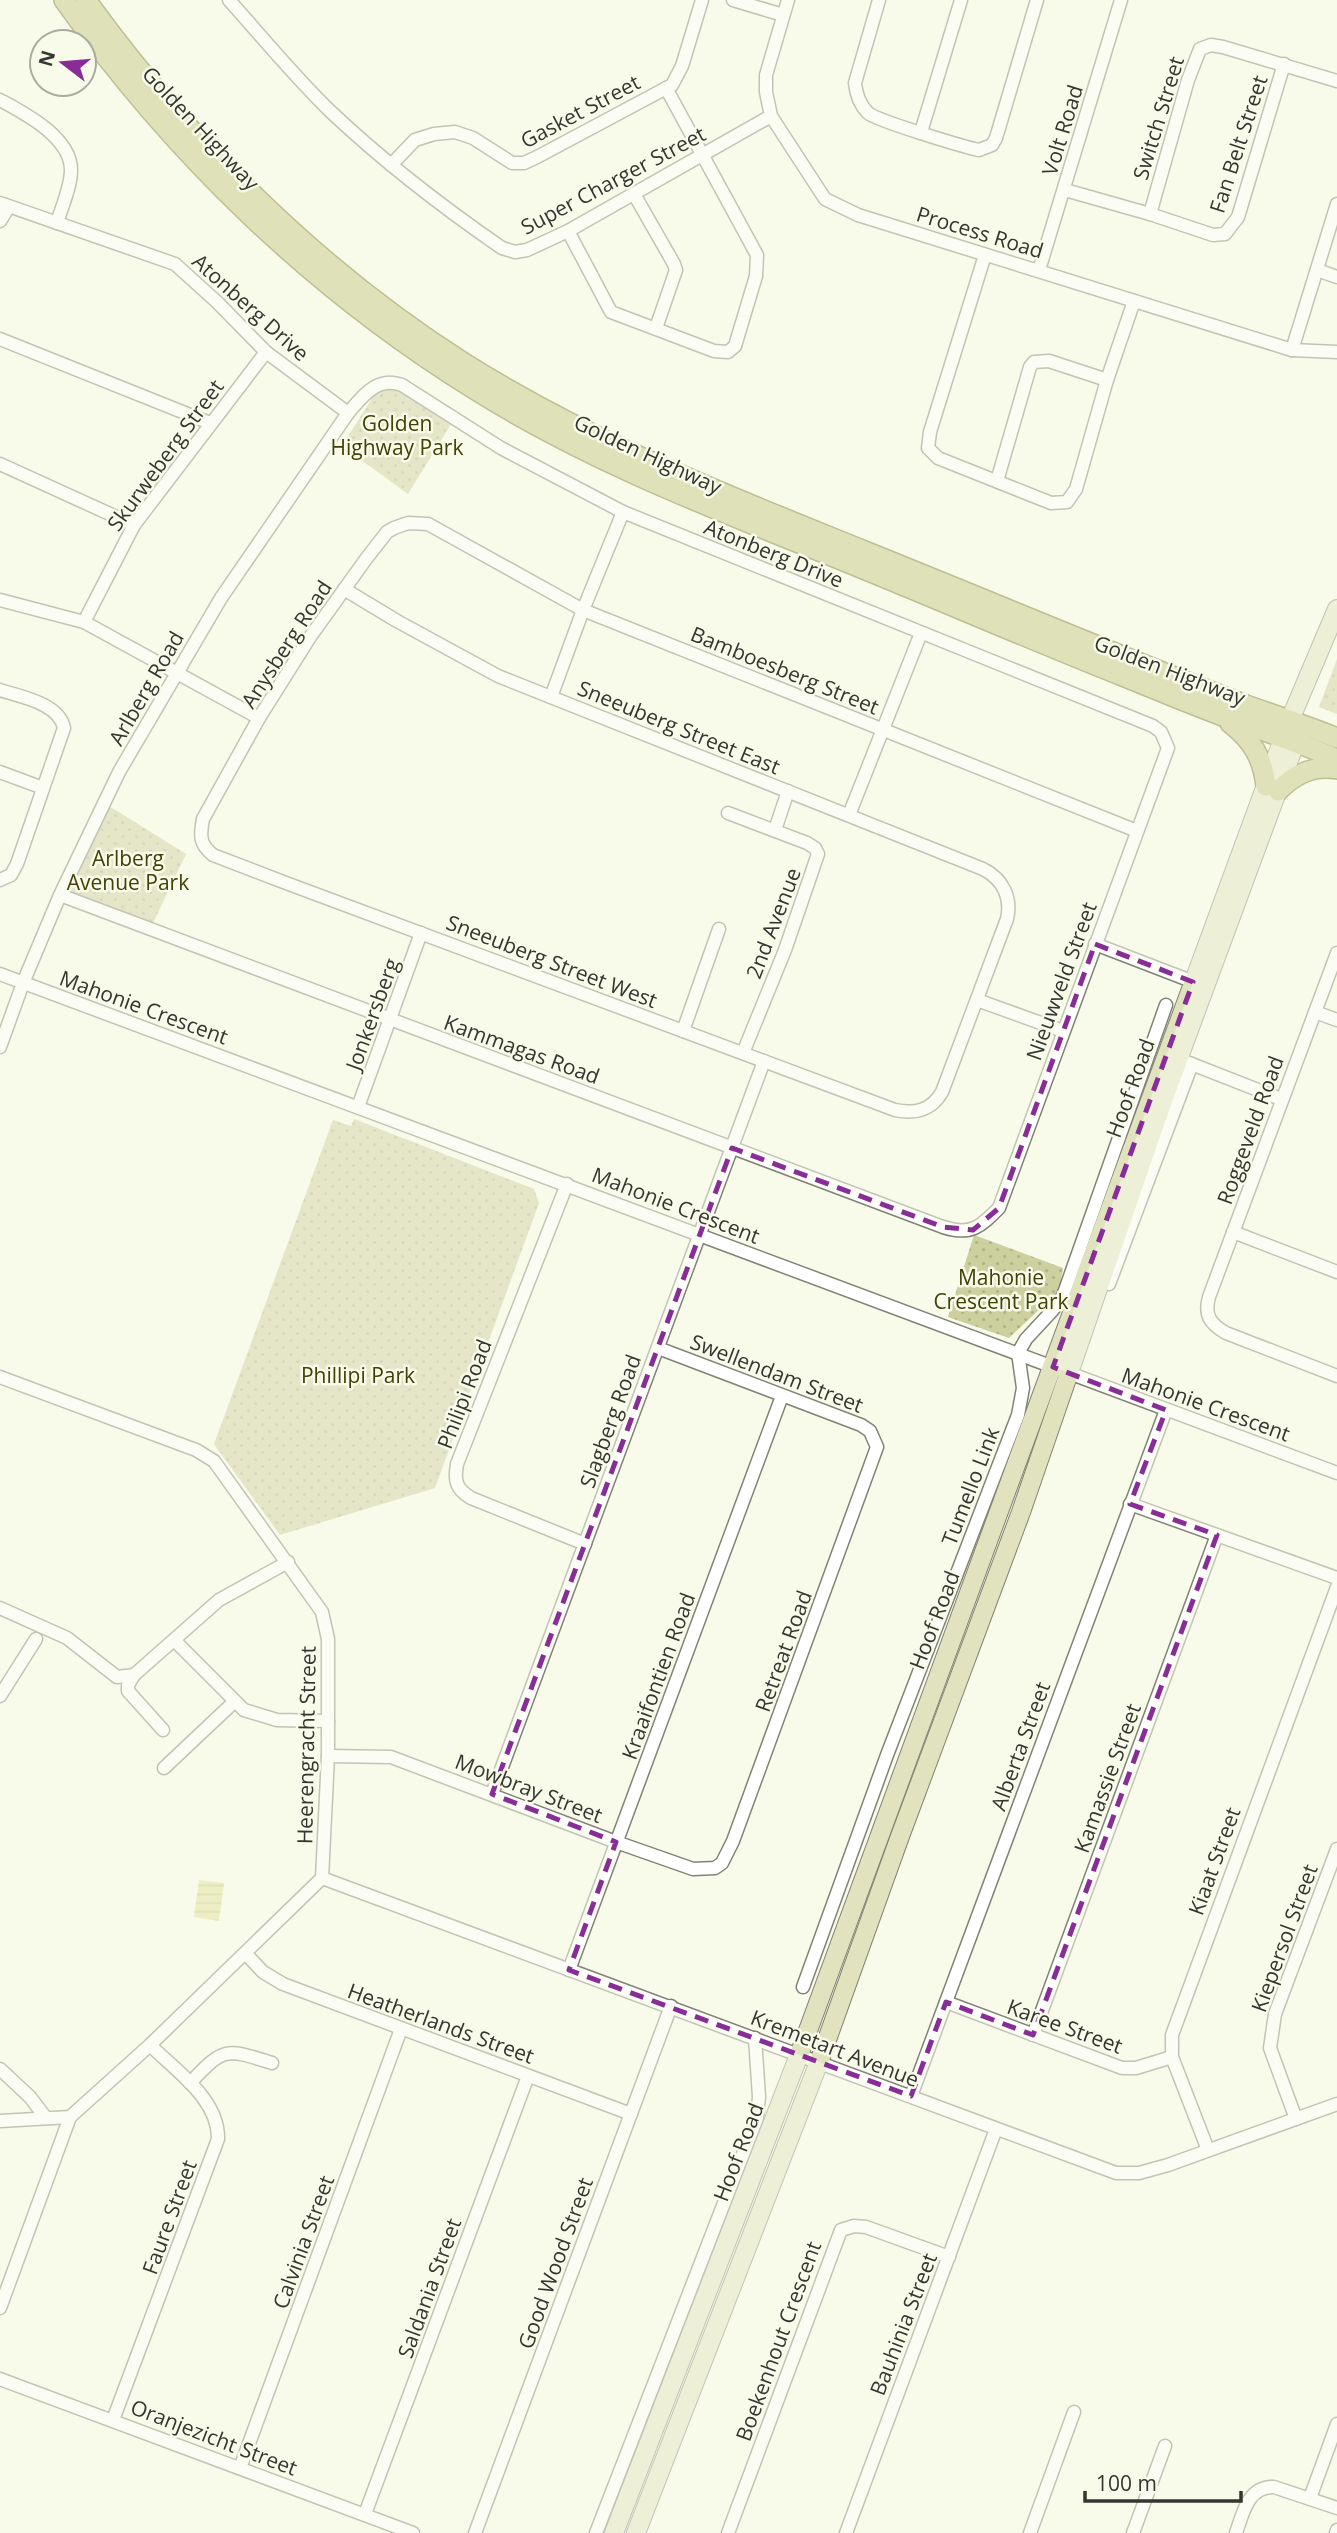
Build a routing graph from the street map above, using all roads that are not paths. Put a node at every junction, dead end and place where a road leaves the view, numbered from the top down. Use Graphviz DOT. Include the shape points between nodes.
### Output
graph roads {
  1 [pos="64,0"];
  2 [pos="86,0"];
  3 [pos="229,0"];
  4 [pos="702,0"];
  5 [pos="733,0"];
  6 [pos="788,0"];
  7 [pos="879,0"];
  8 [pos="961,0"];
  9 [pos="1037,0"];
  10 [pos="1121,0"];
  11 [pos="783,15"];
  12 [pos="1284,64"];
  13 [pos="1337,81"];
  14 [pos="666,88"];
  15 [pos="0,100"];
  16 [pos="771,116"];
  17 [pos="921,132"];
  18 [pos="701,156"];
  19 [pos="391,165"];
  20 [pos="1065,190"];
  21 [pos="634,194"];
  22 [pos="1337,204"];
  23 [pos="4,205"];
  24 [pos="1150,214"];
  25 [pos="0,222"];
  26 [pos="57,223"];
  27 [pos="568,231"];
  28 [pos="985,255"];
  29 [pos="1039,270"];
  30 [pos="1317,270"];
  31 [pos="1337,277"];
  32 [pos="1134,301"];
  33 [pos="656,328"];
  34 [pos="0,340"];
  35 [pos="1292,350"];
  36 [pos="266,352"];
  37 [pos="1337,352"];
  38 [pos="1107,380"];
  39 [pos="383,383"];
  40 [pos="348,413"];
  41 [pos="210,423"];
  42 [pos="0,464"];
  43 [pos="997,481"];
  44 [pos="623,512"];
  45 [pos="428,524"];
  46 [pos="134,525"];
  47 [pos="344,589"];
  48 [pos="0,600"];
  49 [pos="1337,609"];
  50 [pos="583,610"];
  51 [pos="84,622"];
  52 [pos="1337,632"];
  53 [pos="921,633"];
  54 [pos="177,672"];
  55 [pos="0,690"];
  56 [pos="551,697"];
  57 [pos="1218,714"];
  58 [pos="259,718"];
  59 [pos="882,730"];
  60 [pos="1292,731"];
  61 [pos="1163,735"];
  62 [pos="1337,738"];
  63 [pos="1337,759"];
  64 [pos="1337,769"];
  65 [pos="0,772"];
  66 [pos="43,788"];
  67 [pos="1272,788"];
  68 [pos="788,791"];
  69 [pos="728,813"];
  70 [pos="849,815"];
  71 [pos="203,819"];
  72 [pos="775,830"];
  73 [pos="1137,831"];
  74 [pos="0,880"];
  75 [pos="60,895"];
  76 [pos="719,929"];
  77 [pos="421,933"];
  78 [pos="1095,944"];
  79 [pos="1337,953"];
  80 [pos="0,974"];
  81 [pos="23,983"];
  82 [pos="1199,984"];
  83 [pos="977,1000"];
  84 [pos="1166,1005"];
  85 [pos="1315,1012"];
  86 [pos="1337,1020"];
  87 [pos="391,1021"];
  88 [pos="683,1031"];
  89 [pos="1063,1031"];
  90 [pos="0,1047"];
  91 [pos="743,1052"];
  92 [pos="1179,1059"];
  93 [pos="764,1061"];
  94 [pos="1281,1098"];
  95 [pos="358,1107"];
  96 [pos="732,1148"];
  97 [pos="567,1184"];
  98 [pos="973,1230"];
  99 [pos="1233,1233"];
  100 [pos="699,1235"];
  101 [pos="1337,1272"];
  102 [pos="1109,1284"];
  103 [pos="657,1348"];
  104 [pos="1018,1353"];
  105 [pos="1053,1367"];
  106 [pos="1070,1374"];
  107 [pos="1337,1376"];
  108 [pos="0,1377"];
  109 [pos="782,1396"];
  110 [pos="1166,1410"];
  111 [pos="876,1442"];
  112 [pos="1337,1473"];
  113 [pos="1130,1504"];
  114 [pos="1217,1535"];
  115 [pos="585,1544"];
  116 [pos="288,1562"];
  117 [pos="1337,1578"];
  118 [pos="1337,1587"];
  119 [pos="0,1608"];
  120 [pos="36,1639"];
  121 [pos="175,1641"];
  122 [pos="134,1675"];
  123 [pos="0,1696"];
  124 [pos="234,1702"];
  125 [pos="328,1721"];
  126 [pos="163,1730"];
  127 [pos="328,1756"];
  128 [pos="164,1768"];
  129 [pos="492,1794"];
  130 [pos="617,1842"];
  131 [pos="1337,1849"];
  132 [pos="715,1868"];
  133 [pos="322,1878"];
  134 [pos="1332,1879"];
  135 [pos="246,1954"];
  136 [pos="569,1970"];
  137 [pos="803,1987"];
  138 [pos="946,2002"];
  139 [pos="671,2006"];
  140 [pos="401,2029"];
  141 [pos="1032,2035"];
  142 [pos="755,2038"];
  143 [pos="150,2045"];
  144 [pos="799,2055"];
  145 [pos="1172,2057"];
  146 [pos="819,2062"];
  147 [pos="272,2063"];
  148 [pos="0,2069"];
  149 [pos="528,2076"];
  150 [pos="190,2084"];
  151 [pos="911,2096"];
  152 [pos="1337,2104"];
  153 [pos="631,2114"];
  154 [pos="70,2117"];
  155 [pos="46,2118"];
  156 [pos="1296,2119"];
  157 [pos="0,2121"];
  158 [pos="996,2129"];
  159 [pos="1208,2150"];
  160 [pos="949,2257"];
  161 [pos="0,2308"];
  162 [pos="0,2379"];
  163 [pos="1074,2412"];
  164 [pos="113,2420"];
  165 [pos="1337,2424"];
  166 [pos="1165,2446"];
  167 [pos="240,2468"];
  168 [pos="1310,2498"];
  169 [pos="1337,2508"];
  170 [pos="365,2514"];
  171 [pos="414,2533"];
  172 [pos="475,2533"];
  173 [pos="596,2533"];
  174 [pos="614,2533"];
  175 [pos="636,2533"];
  176 [pos="728,2533"];
  177 [pos="846,2533"];
  178 [pos="1030,2533"];
  179 [pos="1133,2533"];
  180 [pos="1236,2533"];
  1 -- 57 [label="main road, Golden Highway" via="138,99 237,201 370,317 474,389 518,416 702,505"];
  2 -- 60 [label="main road, Golden Highway" via="209,149 292,231 415,330 507,389 694,482 1061,631"];
  3 -- 19 [label="street, Super Charger Street" via="330,111"];
  4 -- 14 [label="street, Gasket Street" via="679,74"];
  5 -- 11 [label="street"];
  6 -- 11 [label="street, Process Road"];
  7 -- 17 [label="street" via="856,74 856,93 877,119"];
  8 -- 17 [label="street"];
  9 -- 17 [label="street" via="992,145 975,149"];
  10 -- 20 [label="street, Volt Road"];
  11 -- 16 [label="street, Process Road" via="766,75"];
  12 -- 13 [label="street, Switch Street"];
  12 -- 24 [label="street, Switch Street" via="1216,46 1200,49"];
  12 -- 24 [label="street, Fan Belt Street" via="1232,228 1217,236"];
  14 -- 18 [label="street"];
  14 -- 19 [label="street, Gasket Street" via="524,163 512,163 455,132 415,140"];
  15 -- 26 [label="street" via="45,126 69,159 70,178"];
  16 -- 18 [label="street, Super Charger Street"];
  16 -- 28 [label="street, Process Road" via="821,195 834,206"];
  18 -- 21 [label="street, Super Charger Street"];
  18 -- 33 [label="street" via="756,253 756,276 733,350 714,351"];
  19 -- 27 [label="street, Super Charger Street" via="449,212 507,250 527,250"];
  20 -- 24 [label="street, Fan Belt Street"];
  20 -- 29 [label="street, Volt Road"];
  21 -- 27 [label="street, Super Charger Street"];
  21 -- 33 [label="street" via="676,270"];
  22 -- 30 [label="street"];
  23 -- 25 [label="street"];
  23 -- 26 [label="street, Atonberg Drive"];
  26 -- 36 [label="street, Atonberg Drive" via="175,264"];
  27 -- 33 [label="street" via="611,312"];
  28 -- 29 [label="street, Process Road"];
  28 -- 43 [label="street" via="928,448 938,458"];
  29 -- 32 [label="street, Process Road"];
  30 -- 31 [label="street"];
  30 -- 35 [label="street"];
  32 -- 35 [label="street, Process Road"];
  32 -- 38 [label="street"];
  34 -- 41 [label="street"];
  35 -- 37 [label="street, Process Road"];
  36 -- 40 [label="street, Atonberg Drive"];
  36 -- 41 [label="street, Skurweberg Street"];
  38 -- 43 [label="street" via="1049,361 1034,362"];
  38 -- 43 [label="street" via="1076,489 1067,502 1051,503"];
  39 -- 40 [label="street, Arlberg Road"];
  39 -- 44 [label="street, Atonberg Drive" via="402,385 501,448"];
  40 -- 54 [label="street, Arlberg Road" via="221,598"];
  41 -- 46 [label="street, Skurweberg Street"];
  42 -- 46 [label="street"];
  44 -- 50 [label="street"];
  44 -- 53 [label="street, Atonberg Drive"];
  45 -- 47 [label="street, Anysberg Road" via="408,523 387,532"];
  45 -- 50 [label="street, Bamboesberg Street"];
  46 -- 51 [label="street, Skurweberg Street"];
  47 -- 56 [label="street, Sneeuberg Street East" via="487,670"];
  47 -- 58 [label="street, Anysberg Road"];
  48 -- 51 [label="street"];
  49 -- 60 [label="main road"];
  50 -- 56 [label="street"];
  50 -- 59 [label="street, Bamboesberg Street"];
  51 -- 54 [label="street"];
  52 -- 60 [label="main road"];
  53 -- 59 [label="street"];
  53 -- 61 [label="street, Atonberg Drive" via="1153,726"];
  54 -- 58 [label="street"];
  54 -- 75 [label="street, Arlberg Road" via="119,772"];
  55 -- 66 [label="street" via="53,710 62,720 64,730"];
  56 -- 68 [label="street, Sneeuberg Street East"];
  57 -- 60 [label="main road, Golden Highway"];
  57 -- 67 [label="main road" via="1253,745"];
  58 -- 71 [label="street, Anysberg Road"];
  59 -- 70 [label="street"];
  59 -- 73 [label="street, Bamboesberg Street"];
  60 -- 62 [label="main road, Golden Highway"];
  60 -- 63 [label="main road, Golden Highway"];
  60 -- 67 [label="main road, Hoof Road"];
  61 -- 73 [label="street, Nieuwveld Street" via="1167,754"];
  64 -- 67 [label="main road" via="1305,771"];
  65 -- 66 [label="street"];
  66 -- 74 [label="street" via="18,864 11,875"];
  67 -- 82 [label="main road, Hoof Road"];
  68 -- 70 [label="street, Sneeuberg Street East"];
  68 -- 72 [label="street"];
  69 -- 72 [label="street, 2nd Avenue"];
  70 -- 83 [label="street, Sneeuberg Street East" via="990,873 1004,889 1009,912"];
  71 -- 77 [label="street, Sneeuberg Street West" via="202,842 214,855"];
  72 -- 91 [label="street, 2nd Avenue" via="813,846 818,858"];
  73 -- 78 [label="street, Nieuwveld Street"];
  75 -- 81 [label="street, Arlberg Road"];
  75 -- 87 [label="street, Kammagas Road"];
  76 -- 88 [label="street"];
  77 -- 87 [label="street, Jonkersberg"];
  77 -- 88 [label="street, Sneeuberg Street West"];
  78 -- 82 [label="street"];
  78 -- 89 [label="street, Nieuwveld Street"];
  79 -- 85 [label="street, Roggeveld Road"];
  80 -- 81 [label="street, Mahonie Crescent"];
  81 -- 90 [label="street, Arlberg Road"];
  81 -- 95 [label="street, Mahonie Crescent"];
  82 -- 92 [label="main road, Hoof Road"];
  83 -- 89 [label="street"];
  83 -- 93 [label="street, Sneeuberg Street West" via="942,1092 917,1112 895,1110"];
  84 -- 104 [label="street" via="1063,1296"];
  85 -- 86 [label="street"];
  85 -- 94 [label="street, Roggeveld Road"];
  87 -- 95 [label="street, Jonkersberg"];
  87 -- 96 [label="street, Kammagas Road"];
  88 -- 91 [label="street, Sneeuberg Street West"];
  89 -- 98 [label="street, Nieuwveld Street" via="999,1208"];
  91 -- 93 [label="street, Sneeuberg Street West"];
  92 -- 94 [label="street"];
  92 -- 102 [label="street"];
  92 -- 105 [label="main road, Hoof Road"];
  92 -- 106 [label="main road, Hoof Road"];
  93 -- 96 [label="street, Slagberg Road"];
  94 -- 99 [label="street, Roggeveld Road"];
  95 -- 97 [label="street, Mahonie Crescent"];
  96 -- 98 [label="street, Kammagas Road" via="943,1227"];
  96 -- 100 [label="street, Slagberg Road"];
  97 -- 100 [label="street, Mahonie Crescent"];
  97 -- 115 [label="street, Philipi Road" via="457,1464 456,1485 471,1498"];
  99 -- 101 [label="street"];
  99 -- 107 [label="street, Roggeveld Road" via="1209,1297 1206,1311 1210,1321 1235,1338"];
  100 -- 103 [label="street, Slagberg Road"];
  100 -- 104 [label="street, Mahonie Crescent"];
  103 -- 109 [label="street, Swellendam Street"];
  103 -- 115 [label="street, Slagberg Road"];
  104 -- 105 [label="street, Mahonie Crescent"];
  104 -- 137 [label="street, Tumello Link" via="1023,1388 1018,1415"];
  105 -- 106 [label="street, Mahonie Crescent"];
  105 -- 144 [label="main road, Hoof Road"];
  106 -- 110 [label="street, Mahonie Crescent"];
  106 -- 146 [label="main road, Hoof Road"];
  108 -- 116 [label="street, Heerengracht Street" via="210,1457"];
  109 -- 111 [label="street, Swellendam Street" via="861,1425"];
  109 -- 130 [label="street, Kraaifontien Road"];
  110 -- 112 [label="street, Mahonie Crescent"];
  110 -- 113 [label="street, Alberta Street"];
  111 -- 132 [label="street, Retreat Road" via="733,1840"];
  113 -- 114 [label="street"];
  113 -- 138 [label="street, Alberta Street"];
  114 -- 117 [label="street"];
  114 -- 141 [label="street, Kamassie Street"];
  115 -- 129 [label="street, Slagberg Road"];
  116 -- 121 [label="street" via="219,1600"];
  116 -- 125 [label="street, Heerengracht Street" via="317,1603 326,1626"];
  118 -- 145 [label="street, Kiaat Street" via="1174,2026"];
  119 -- 122 [label="street" via="67,1638 117,1677"];
  120 -- 123 [label="street"];
  121 -- 122 [label="street"];
  121 -- 124 [label="street"];
  122 -- 126 [label="street" via="128,1691"];
  124 -- 125 [label="street" via="265,1717"];
  124 -- 128 [label="street"];
  125 -- 127 [label="street, Heerengracht Street"];
  127 -- 129 [label="street, Mowbray Street" via="391,1757"];
  127 -- 133 [label="street, Heerengracht Street"];
  129 -- 130 [label="street, Mowbray Street"];
  130 -- 132 [label="street, Mowbray Street" via="693,1868"];
  130 -- 136 [label="street, Kraaifontien Road"];
  131 -- 134 [label="street, Kiepersol Street"];
  133 -- 135 [label="street"];
  133 -- 136 [label="street, Kremetart Avenue"];
  134 -- 156 [label="street, Kiepersol Street" via="1275,2014 1269,2040"];
  135 -- 140 [label="street, Heatherlands Street" via="272,1979"];
  135 -- 143 [label="street"];
  136 -- 139 [label="street, Kremetart Avenue"];
  138 -- 141 [label="street, Karee Street"];
  138 -- 151 [label="street, Alberta Street"];
  139 -- 142 [label="street, Kremetart Avenue"];
  139 -- 153 [label="street, Good Wood Street"];
  140 -- 149 [label="street, Heatherlands Street"];
  140 -- 167 [label="street, Calvinia Street"];
  141 -- 145 [label="street, Karee Street" via="1122,2068"];
  142 -- 144 [label="street, Kremetart Avenue"];
  142 -- 173 [label="street" via="757,2118"];
  143 -- 150 [label="street, Faure Street"];
  143 -- 154 [label="street"];
  144 -- 146 [label="street, Kremetart Avenue"];
  144 -- 174 [label="main road, Hoof Road"];
  145 -- 159 [label="street, Kiaat Street"];
  146 -- 151 [label="street, Kremetart Avenue"];
  146 -- 175 [label="main road, Hoof Road"];
  147 -- 150 [label="street" via="225,2053"];
  148 -- 155 [label="street"];
  149 -- 153 [label="street, Heatherlands Street"];
  149 -- 170 [label="street, Saldania Street"];
  150 -- 164 [label="street, Faure Street" via="215,2115 218,2139"];
  151 -- 158 [label="street, Kremetart Avenue"];
  152 -- 156 [label="street, Kremetart Avenue"];
  153 -- 172 [label="street, Good Wood Street"];
  154 -- 155 [label="street"];
  154 -- 161 [label="street"];
  155 -- 157 [label="street"];
  156 -- 159 [label="street, Kremetart Avenue"];
  158 -- 159 [label="street, Kremetart Avenue" via="1126,2175"];
  158 -- 160 [label="street, Bauhinia Street"];
  160 -- 176 [label="street, Boekenhout Crescent" via="866,2228 841,2230"];
  160 -- 177 [label="street, Bauhinia Street"];
  162 -- 164 [label="street, Oranjezicht Street"];
  163 -- 178 [label="street"];
  164 -- 167 [label="street, Oranjezicht Street"];
  165 -- 168 [label="street"];
  166 -- 179 [label="street"];
  167 -- 170 [label="street, Oranjezicht Street"];
  168 -- 169 [label="street"];
  168 -- 180 [label="street" via="1275,2487 1257,2490"];
  170 -- 171 [label="street, Oranjezicht Street"];
}
